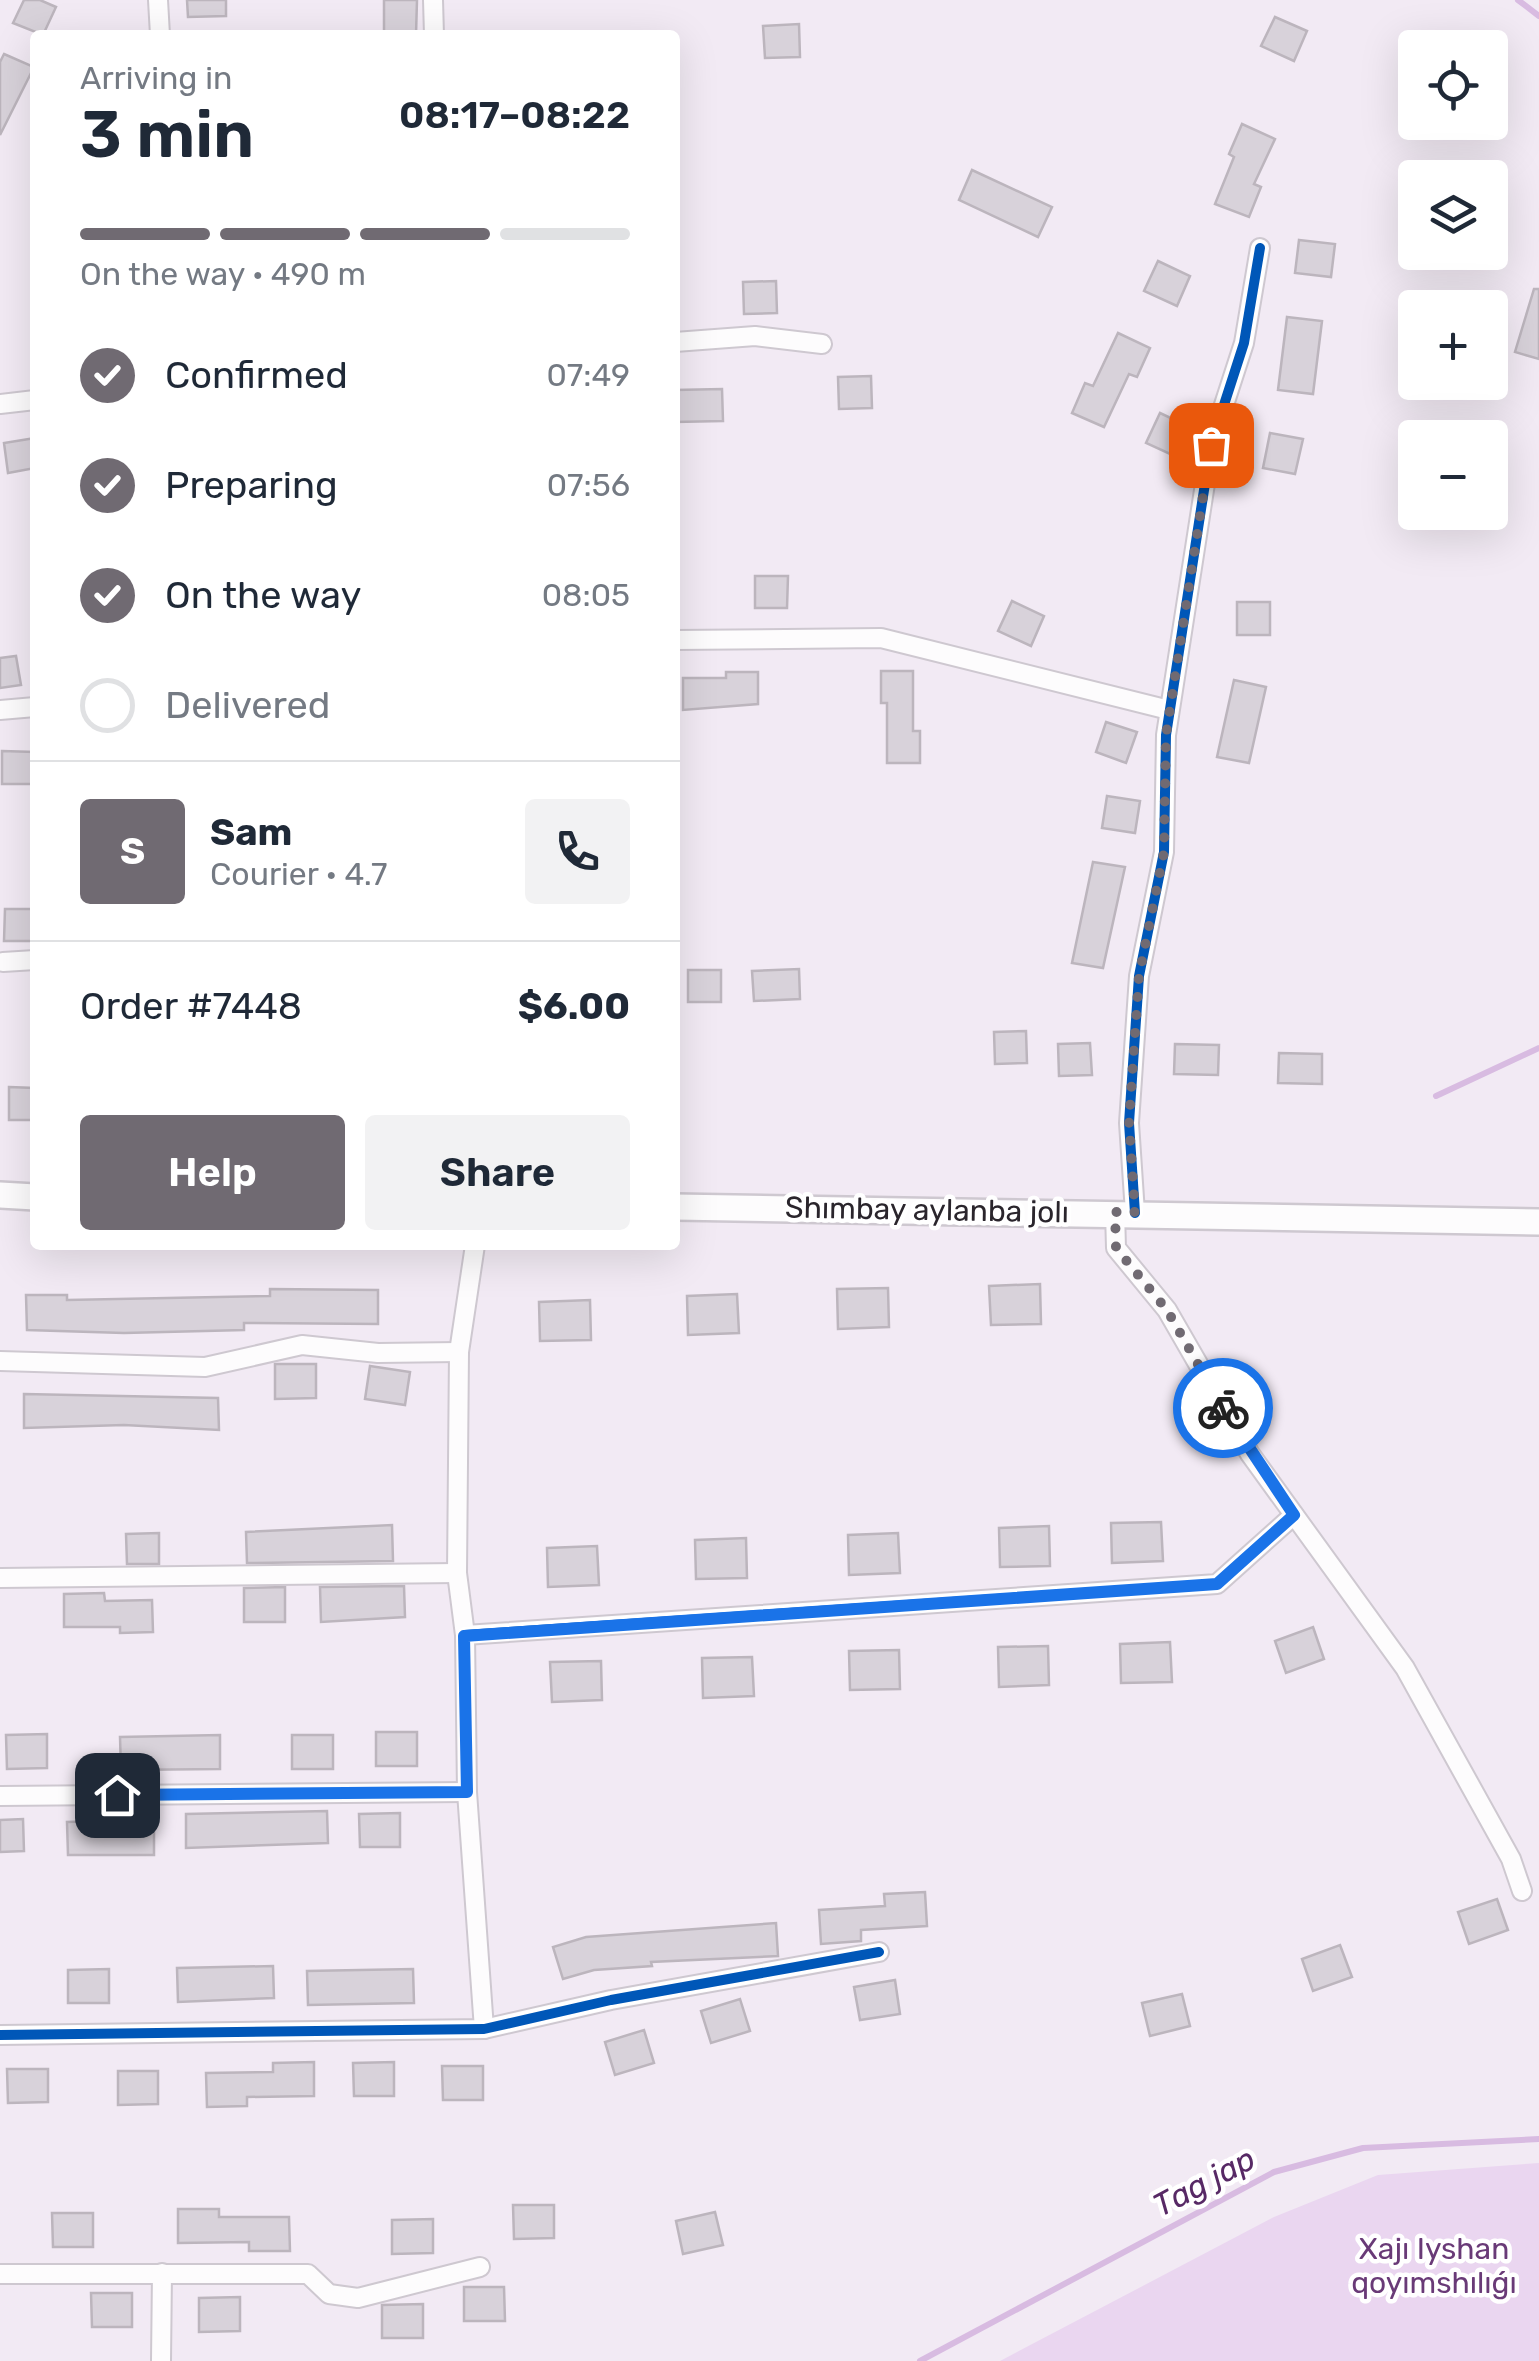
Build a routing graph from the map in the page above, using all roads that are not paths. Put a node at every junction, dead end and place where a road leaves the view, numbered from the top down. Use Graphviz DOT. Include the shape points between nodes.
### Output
graph roads {
  1 [pos="158,0"];
  2 [pos="432,0"];
  3 [pos="160,30"];
  4 [pos="434,30"];
  5 [pos="1260,248"];
  6 [pos="680,342"];
  7 [pos="822,344"];
  8 [pos="30,401"];
  9 [pos="0,404"];
  10 [pos="680,640"];
  11 [pos="30,707"];
  12 [pos="0,710"];
  13 [pos="1169,710"];
  14 [pos="30,960"];
  15 [pos="3,962"];
  16 [pos="0,1195"];
  17 [pos="30,1197"];
  18 [pos="680,1207"];
  19 [pos="1125,1212"];
  20 [pos="1539,1222"];
  21 [pos="474,1250"];
  22 [pos="459,1352"];
  23 [pos="0,1361"];
  24 [pos="1294,1515"];
  25 [pos="458,1573"];
  26 [pos="0,1578"];
  27 [pos="464,1636"];
  28 [pos="467,1792"];
  29 [pos="0,1796"];
  30 [pos="1522,1890"];
  31 [pos="878,1952"];
  32 [pos="484,2030"];
  33 [pos="0,2035"];
  34 [pos="480,2267"];
  35 [pos="162,2273"];
  36 [pos="0,2274"];
  37 [pos="161,2361"];
  1 -- 3 [label="street"];
  2 -- 4 [label="street"];
  5 -- 13 [label="street" via="1244,343 1211,445"];
  6 -- 7 [label="street" via="755,336"];
  8 -- 9 [label="street"];
  10 -- 13 [label="street" via="881,638"];
  11 -- 12 [label="street"];
  13 -- 19 [label="street" via="1164,852 1139,976"];
  14 -- 15 [label="street"];
  16 -- 17 [label="main road"];
  18 -- 19 [label="main road, Shımbay aylanba jolı"];
  19 -- 20 [label="main road, Shımbay aylanba jolı"];
  19 -- 24 [label="street" via="1116,1248 1167,1310 1250,1454"];
  21 -- 22 [label="street"];
  22 -- 23 [label="street" via="378,1353 302,1344 205,1367"];
  22 -- 25 [label="street"];
  24 -- 27 [label="street" via="1217,1584"];
  24 -- 30 [label="street" via="1406,1668"];
  25 -- 26 [label="street"];
  25 -- 27 [label="street"];
  27 -- 28 [label="street"];
  28 -- 29 [label="street"];
  28 -- 32 [label="street"];
  31 -- 32 [label="street"];
  32 -- 33 [label="street"];
  34 -- 35 [label="street" via="358,2298 329,2294 308,2274"];
  35 -- 36 [label="street"];
  35 -- 37 [label="street"];
}
